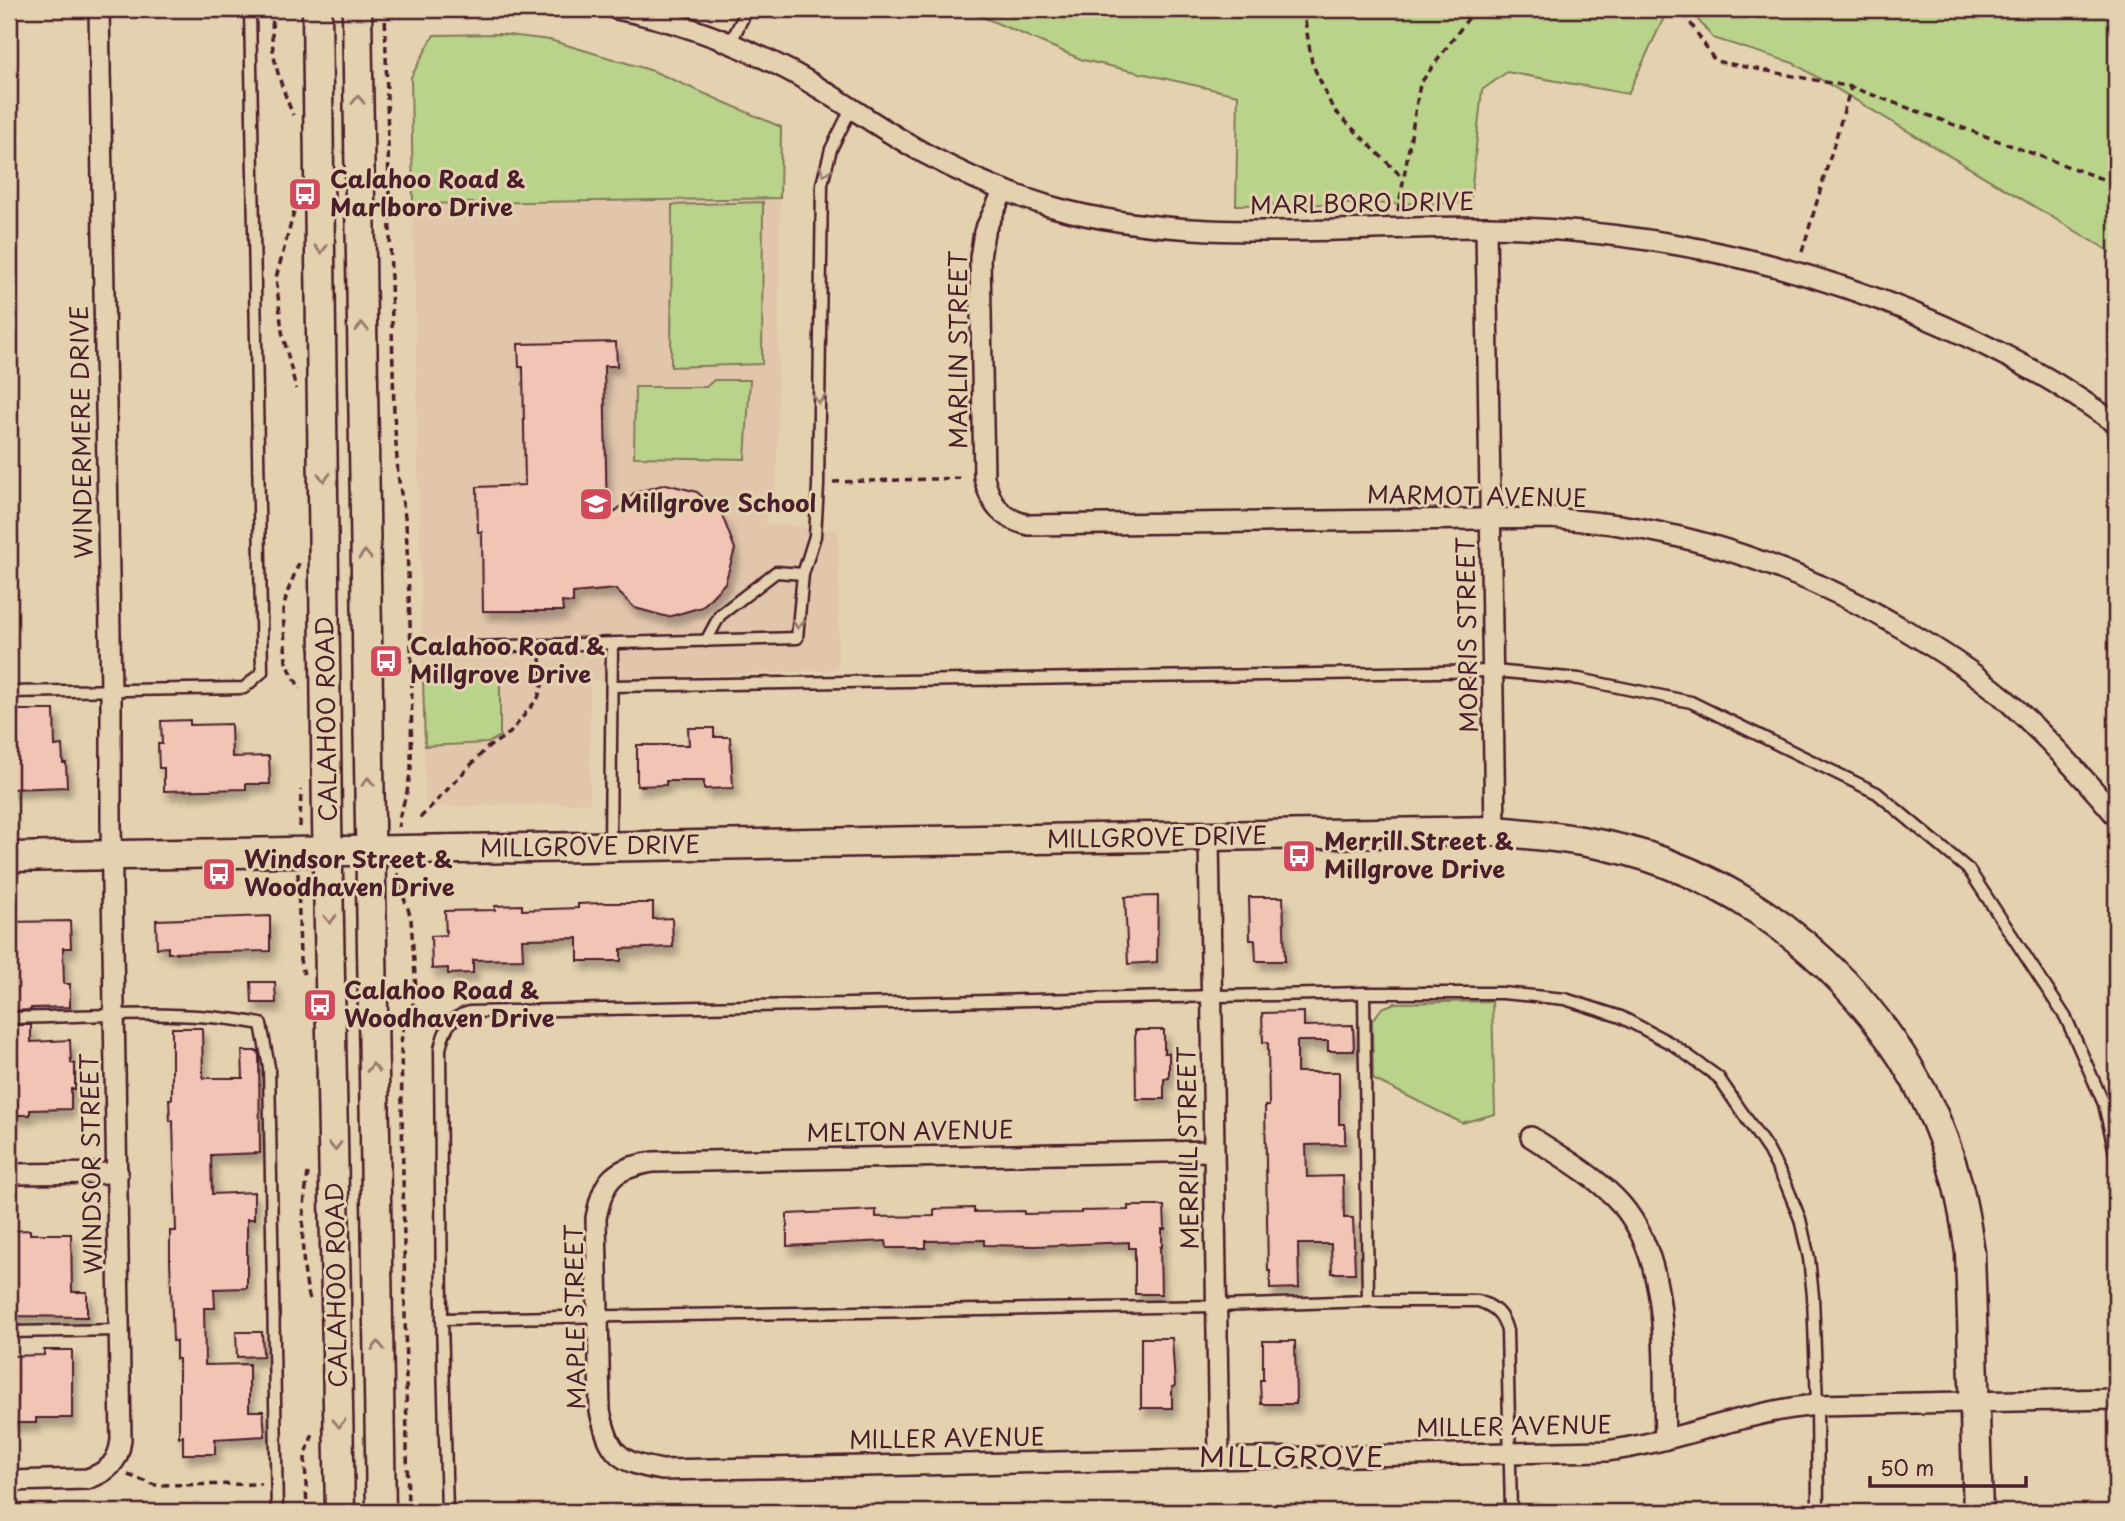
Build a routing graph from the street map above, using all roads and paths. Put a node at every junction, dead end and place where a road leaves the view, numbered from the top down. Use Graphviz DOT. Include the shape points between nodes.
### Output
graph roads {
  1 [pos="99,9"];
  2 [pos="250,9"];
  3 [pos="275,9"];
  4 [pos="317,9"];
  5 [pos="327,9"];
  6 [pos="357,9"];
  7 [pos="385,9"];
  8 [pos="616,9"];
  9 [pos="747,9"];
  10 [pos="1303,9"];
  11 [pos="1475,9"];
  12 [pos="1605,9"];
  13 [pos="1685,11"];
  14 [pos="731,42"];
  15 [pos="1851,87"];
  16 [pos="851,109"];
  17 [pos="297,125"];
  18 [pos="1402,177"];
  19 [pos="2116,184"];
  20 [pos="1004,190"];
  21 [pos="295,208"];
  22 [pos="1398,212"];
  23 [pos="1486,227"];
  24 [pos="1802,252"];
  25 [pos="298,397"];
  26 [pos="2116,424"];
  27 [pos="967,478"];
  28 [pos="818,485"];
  29 [pos="999,511"];
  30 [pos="1490,518"];
  31 [pos="301,559"];
  32 [pos="803,574"];
  33 [pos="706,641"];
  34 [pos="612,644"];
  35 [pos="540,646"];
  36 [pos="472,647"];
  37 [pos="1494,671"];
  38 [pos="612,686"];
  39 [pos="111,691"];
  40 [pos="9,692"];
  41 [pos="302,692"];
  42 [pos="302,780"];
  43 [pos="2116,816"];
  44 [pos="399,818"];
  45 [pos="420,818"];
  46 [pos="300,820"];
  47 [pos="1495,831"];
  48 [pos="1209,838"];
  49 [pos="610,847"];
  50 [pos="369,850"];
  51 [pos="328,851"];
  52 [pos="112,855"];
  53 [pos="9,857"];
  54 [pos="398,886"];
  55 [pos="1364,993"];
  56 [pos="1210,998"];
  57 [pos="115,1017"];
  58 [pos="9,1018"];
  59 [pos="1531,1137"];
  60 [pos="1213,1151"];
  61 [pos="2116,1157"];
  62 [pos="118,1173"];
  63 [pos="9,1174"];
  64 [pos="612,1177"];
  65 [pos="1368,1301"];
  66 [pos="1216,1306"];
  67 [pos="598,1315"];
  68 [pos="442,1319"];
  69 [pos="119,1330"];
  70 [pos="9,1332"];
  71 [pos="2116,1399"];
  72 [pos="1976,1402"];
  73 [pos="1817,1405"];
  74 [pos="1665,1439"];
  75 [pos="1511,1452"];
  76 [pos="617,1455"];
  77 [pos="1219,1458"];
  78 [pos="109,1468"];
  79 [pos="9,1480"];
  80 [pos="277,1484"];
  81 [pos="277,1512"];
  82 [pos="341,1512"];
  83 [pos="381,1512"];
  84 [pos="408,1512"];
  85 [pos="447,1512"];
  86 [pos="1511,1512"];
  87 [pos="1818,1512"];
  88 [pos="1978,1512"];
  1 -- 39 [label="street, WINDERMERE DRIVE"];
  2 -- 39 [label="lane" via="262,672 244,688"];
  3 -- 17 [label="path" via="270,27 273,54"];
  4 -- 5 [label="street"];
  4 -- 51 [label="main road, CALAHOO ROAD, one-way"];
  50 -- 6 [label="main road, CALAHOO ROAD, one-way"];
  7 -- 44 [label="path" via="394,413 406,523 412,673 411,768"];
  8 -- 14 [label="street, MARLBORO DRIVE" via="667,19"];
  9 -- 14 [label="lane"];
  10 -- 18 [label="path" via="1312,63 1333,109"];
  11 -- 18 [label="path" via="1420,83"];
  12 -- 13 [label="path" via="1615,16"];
  13 -- 15 [label="path" via="1715,61"];
  14 -- 16 [label="street, MARLBORO DRIVE" via="792,72"];
  15 -- 19 [label="path"];
  15 -- 24 [label="path"];
  16 -- 20 [label="street, MARLBORO DRIVE" via="922,152"];
  16 -- 28 [label="lane, one-way" via="831,149 822,184"];
  18 -- 22 [label="path"];
  20 -- 23 [label="street, MARLBORO DRIVE" via="1050,206 1156,227"];
  20 -- 29 [label="street, MARLIN STREET" via="984,232 980,258 984,477 988,495"];
  21 -- 25 [label="path" via="276,278 282,331"];
  23 -- 26 [label="street, MARLBORO DRIVE" via="1621,234 1798,271 1888,302 1976,340 2051,380"];
  23 -- 30 [label="street, MORRIS STREET"];
  27 -- 28 [label="path"];
  28 -- 32 [label="lane" via="815,536"];
  29 -- 30 [label="street, MARMOT AVENUE" via="1013,522 1029,525"];
  30 -- 37 [label="street, MORRIS STREET"];
  30 -- 43 [label="street, MARMOT AVENUE" via="1619,525 1732,551 1820,584 1944,653 2001,696 2069,760"];
  31 -- 41 [label="path" via="283,611 285,662"];
  32 -- 33 [label="lane" via="776,572 720,615"];
  32 -- 33 [label="lane, one-way" via="797,638"];
  33 -- 34 [label="lane"];
  34 -- 35 [label="lane"];
  34 -- 38 [label="lane"];
  35 -- 36 [label="lane"];
  35 -- 45 [label="path" via="542,686 538,698 510,733 487,748"];
  37 -- 38 [label="lane"];
  37 -- 47 [label="street, MORRIS STREET"];
  37 -- 61 [label="lane" via="1579,679 1691,702 1877,793 1969,870 2066,1018 2104,1104"];
  38 -- 49 [label="lane"];
  39 -- 40 [label="lane"];
  39 -- 52 [label="street, WINDERMERE DRIVE"];
  42 -- 46 [label="path"];
  47 -- 48 [label="main road, MILLGROVE DRIVE"];
  47 -- 72 [label="main road, MILLGROVE DRIVE" via="1585,841 1667,863 1762,913 1814,953 1861,1001 1914,1078 1952,1163 1970,1253"];
  48 -- 49 [label="main road, MILLGROVE DRIVE"];
  48 -- 56 [label="street, MERRILL STREET"];
  49 -- 50 [label="main road, MILLGROVE DRIVE"];
  50 -- 51 [label="main road, MILLGROVE DRIVE"];
  83 -- 50 [label="main road, CALAHOO ROAD, one-way"];
  51 -- 52 [label="main road, MILLGROVE DRIVE"];
  51 -- 82 [label="main road, CALAHOO ROAD, one-way"];
  52 -- 53 [label="main road, MILLGROVE DRIVE"];
  52 -- 57 [label="street, WINDSOR STREET"];
  54 -- 84 [label="path" via="411,920 416,989 401,1042"];
  55 -- 56 [label="lane"];
  55 -- 65 [label="lane"];
  55 -- 73 [label="lane" via="1502,993 1565,999 1621,1017 1718,1076 1768,1150 1800,1219 1813,1296"];
  56 -- 60 [label="street, MERRILL STREET"];
  56 -- 68 [label="lane" via="460,1015 449,1023 440,1049"];
  57 -- 58 [label="lane"];
  57 -- 62 [label="street, WINDSOR STREET"];
  57 -- 80 [label="lane" via="226,1017 261,1024 269,1067"];
  59 -- 74 [label="street" via="1594,1179 1628,1212 1646,1243 1659,1293"];
  60 -- 64 [label="street, MELTON AVENUE" via="653,1162 628,1166"];
  60 -- 66 [label="street, MERRILL STREET"];
  62 -- 63 [label="street"];
  62 -- 69 [label="street, WINDSOR STREET"];
  64 -- 67 [label="street, MAPLE STREET" via="601,1195 596,1218"];
  65 -- 66 [label="lane"];
  65 -- 75 [label="lane" via="1478,1301 1498,1311 1507,1331"];
  66 -- 67 [label="lane"];
  66 -- 77 [label="street, MERRILL STREET"];
  67 -- 68 [label="lane"];
  67 -- 76 [label="street, MAPLE STREET" via="600,1411 605,1434"];
  68 -- 85 [label="lane"];
  69 -- 70 [label="lane"];
  69 -- 78 [label="street, WINDSOR STREET" via="121,1439 117,1460"];
  71 -- 72 [label="street, MILLER AVENUE"];
  72 -- 73 [label="street, MILLER AVENUE"];
  72 -- 88 [label="main road, MILLGROVE DRIVE"];
  73 -- 74 [label="street, MILLER AVENUE" via="1787,1407"];
  73 -- 87 [label="lane"];
  74 -- 75 [label="street, MILLER AVENUE" via="1606,1451"];
  75 -- 77 [label="street, MILLER AVENUE"];
  75 -- 86 [label="lane"];
  76 -- 77 [label="street, MILLER AVENUE" via="635,1465 662,1470"];
  78 -- 79 [label="street" via="87,1479"];
  78 -- 80 [label="path" via="155,1485"];
  80 -- 81 [label="lane"];
}
